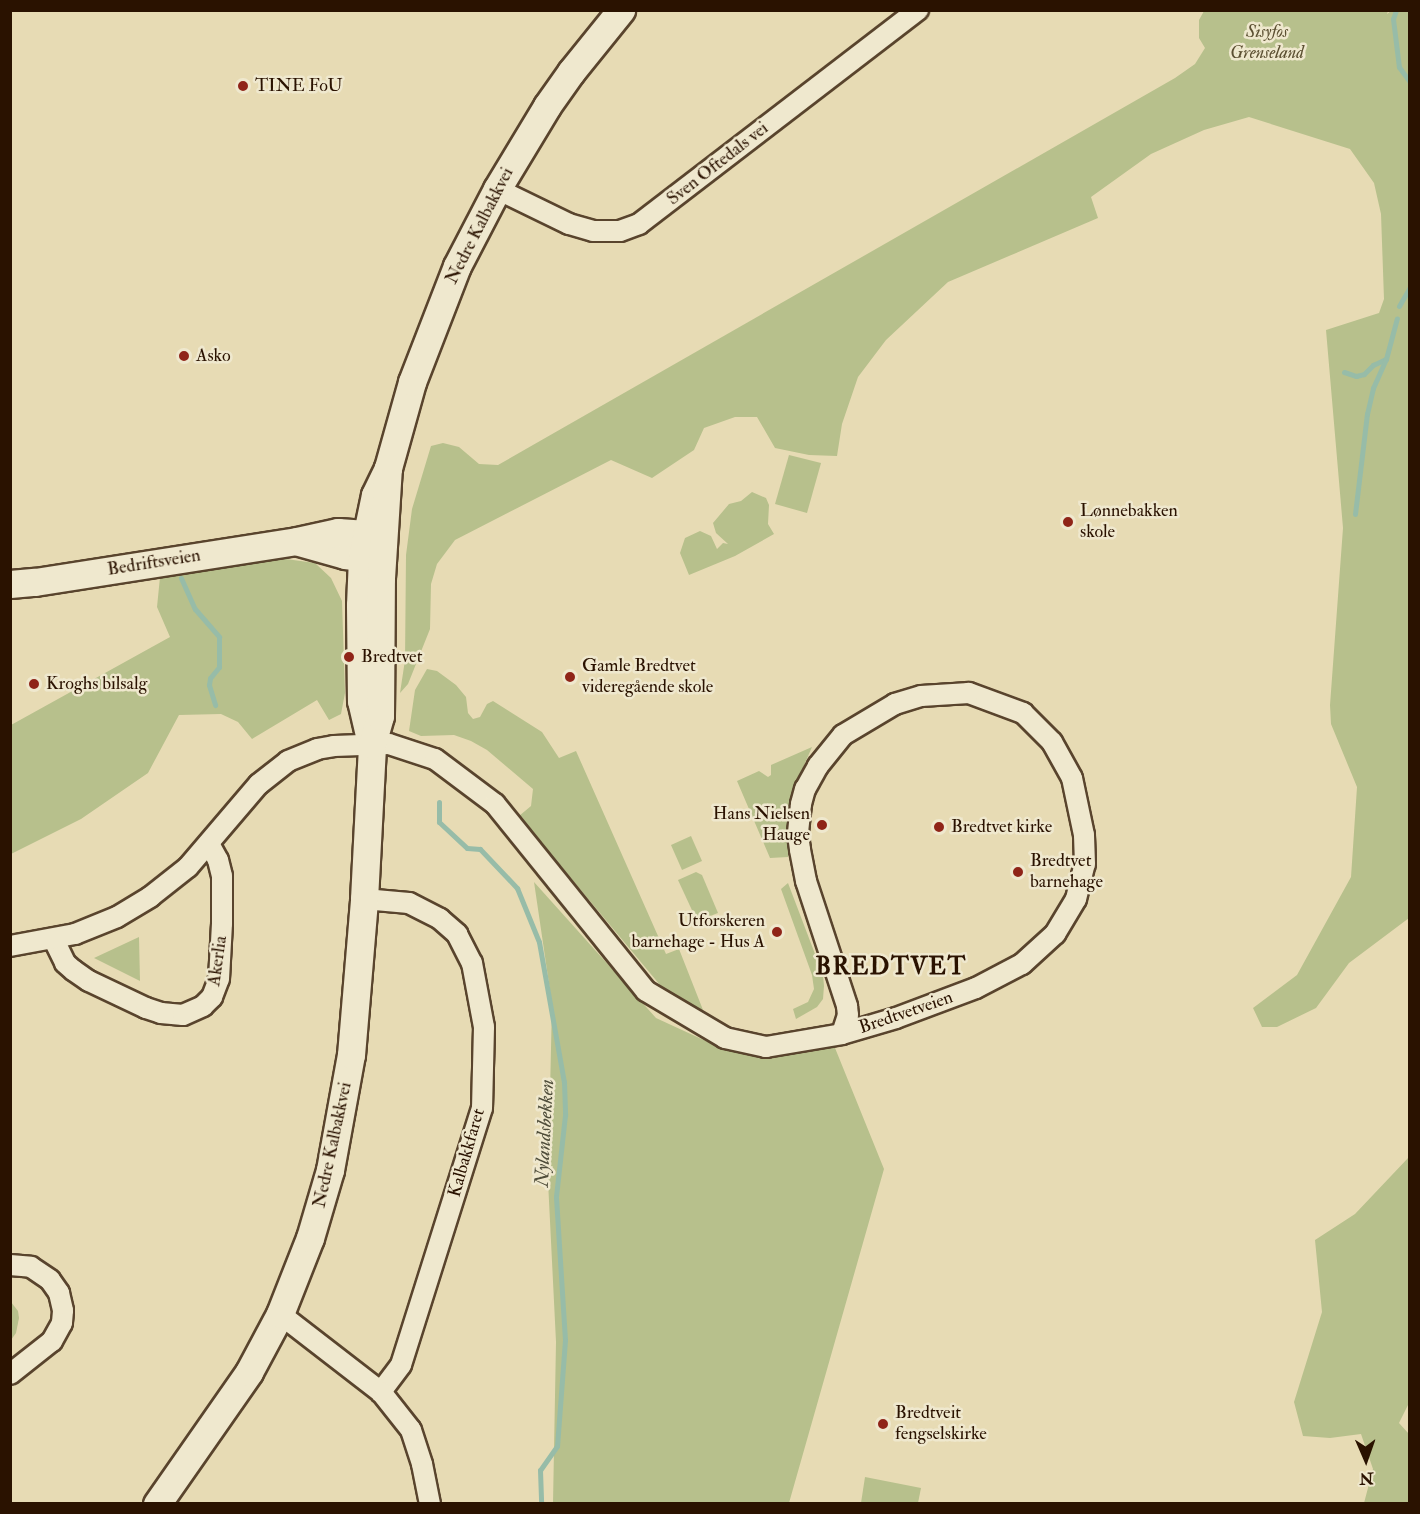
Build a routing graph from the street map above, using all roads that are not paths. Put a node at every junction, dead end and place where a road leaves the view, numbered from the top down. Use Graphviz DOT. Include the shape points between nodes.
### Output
graph roads {
  1 [pos="621,10"];
  2 [pos="918,10"];
  3 [pos="496,189"];
  4 [pos="370,546"];
  5 [pos="10,584"];
  6 [pos="372,744"];
  7 [pos="209,844"];
  8 [pos="364,899"];
  9 [pos="54,940"];
  10 [pos="10,946"];
  11 [pos="842,1034"];
  12 [pos="10,1266"];
  13 [pos="280,1314"];
  14 [pos="10,1374"];
  15 [pos="381,1392"];
  16 [pos="157,1503"];
  17 [pos="430,1503"];
  1 -- 3 [label="main road, Nedre Kalbakkvei" via="547,106"];
  2 -- 3 [label="street, Sven Oftedals vei" via="639,224 620,231 593,231 569,224"];
  3 -- 4 [label="main road, Nedre Kalbakkvei" via="441,304 412,382 388,468 375,495"];
  4 -- 5 [label="main road, Bedriftsveien" via="338,532 297,542"];
  4 -- 6 [label="main road, Nedre Kalbakkvei" via="360,605 361,701"];
  6 -- 7 [label="street" via="317,749 288,761 259,784"];
  6 -- 8 [label="main road, Nedre Kalbakkvei"];
  6 -- 11 [label="street, Bredtvetveien" via="401,746 435,759 495,804 646,991 725,1038 766,1047"];
  7 -- 9 [label="street" via="170,883 137,906 97,926"];
  7 -- 9 [label="street, Akerlia" via="222,876 222,923 219,979 204,1006 183,1015 146,1008 72,970"];
  8 -- 13 [label="main road, Nedre Kalbakkvei" via="351,1055 339,1130 310,1238"];
  8 -- 15 [label="street, Kalbakkfaret" via="409,903 440,919 457,934 472,963 484,1027 482,1108 401,1365"];
  9 -- 10 [label="street"];
  11 -- 11 [label="street, Bredtvetveien" via="976,988 1022,964 1055,934 1076,899 1084,854 1080,808 1072,778 1052,742 1023,713 969,693 921,696 895,704 843,735 805,789 798,827 800,850 806,881 847,1006"];
  12 -- 14 [label="street" via="31,1267 50,1280 59,1293 63,1311 62,1323 52,1341"];
  13 -- 15 [label="street"];
  13 -- 16 [label="main road, Nedre Kalbakkvei" via="249,1372"];
  15 -- 17 [label="street" via="411,1430"];
}
